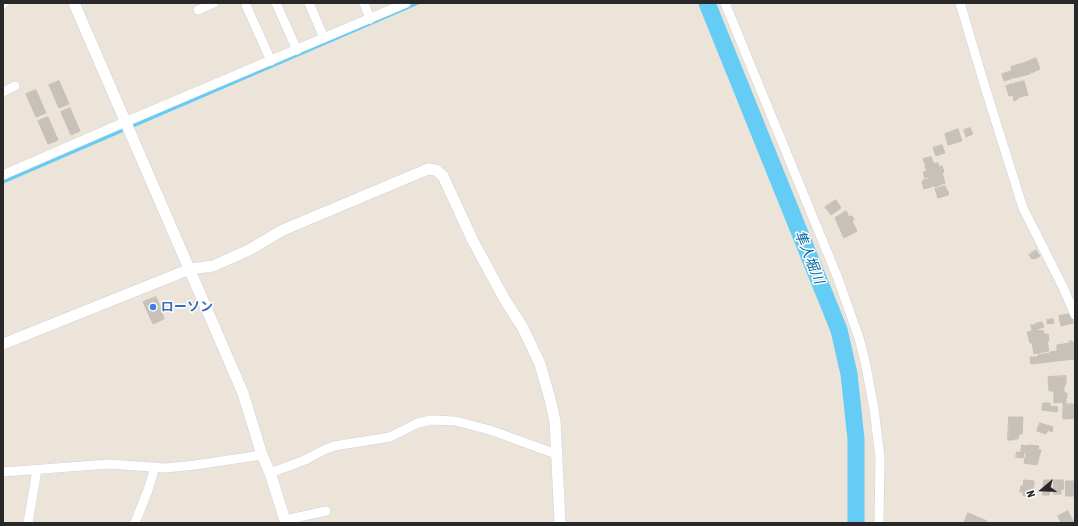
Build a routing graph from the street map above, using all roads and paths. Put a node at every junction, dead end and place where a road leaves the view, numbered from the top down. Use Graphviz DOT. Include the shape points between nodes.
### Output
graph roads {
  1 [pos="74,3"];
  2 [pos="214,3"];
  3 [pos="276,3"];
  4 [pos="309,3"];
  5 [pos="364,3"];
  6 [pos="406,3"];
  7 [pos="725,3"];
  8 [pos="960,3"];
  9 [pos="246,5"];
  10 [pos="198,10"];
  11 [pos="370,19"];
  12 [pos="324,38"];
  13 [pos="297,50"];
  14 [pos="271,61"];
  15 [pos="15,86"];
  16 [pos="3,92"];
  17 [pos="125,122"];
  18 [pos="3,176"];
  19 [pos="190,269"];
  20 [pos="1075,315"];
  21 [pos="3,344"];
  22 [pos="556,454"];
  23 [pos="262,455"];
  24 [pos="155,467"];
  25 [pos="37,470"];
  26 [pos="3,472"];
  27 [pos="270,473"];
  28 [pos="326,511"];
  29 [pos="286,522"];
  30 [pos="28,523"];
  31 [pos="135,523"];
  32 [pos="560,523"];
  33 [pos="879,523"];
  1 -- 17 [label="street"];
  2 -- 10 [label="street"];
  3 -- 13 [label="street"];
  4 -- 12 [label="street"];
  5 -- 11 [label="street"];
  6 -- 11 [label="street"];
  7 -- 33 [label="street" via="837,276 859,338 874,409 880,457"];
  8 -- 20 [label="street" via="1024,208 1064,287"];
  9 -- 14 [label="street"];
  11 -- 12 [label="street"];
  12 -- 13 [label="street"];
  13 -- 14 [label="street"];
  14 -- 17 [label="street"];
  15 -- 16 [label="street"];
  17 -- 18 [label="street"];
  17 -- 19 [label="street"];
  19 -- 21 [label="street"];
  19 -- 22 [label="street" via="213,266 249,250 283,230 428,169 436,170 443,176 473,241 523,328 540,364 553,413"];
  19 -- 23 [label="street" via="243,393"];
  22 -- 27 [label="street" via="490,430 455,421 431,420 418,422 390,437 334,446"];
  22 -- 32 [label="street"];
  23 -- 24 [label="street" via="195,465"];
  23 -- 27 [label="street"];
  24 -- 25 [label="street" via="109,464"];
  24 -- 31 [label="street"];
  25 -- 26 [label="street"];
  25 -- 30 [label="street"];
  27 -- 29 [label="street"];
  28 -- 29 [label="street"];
}
